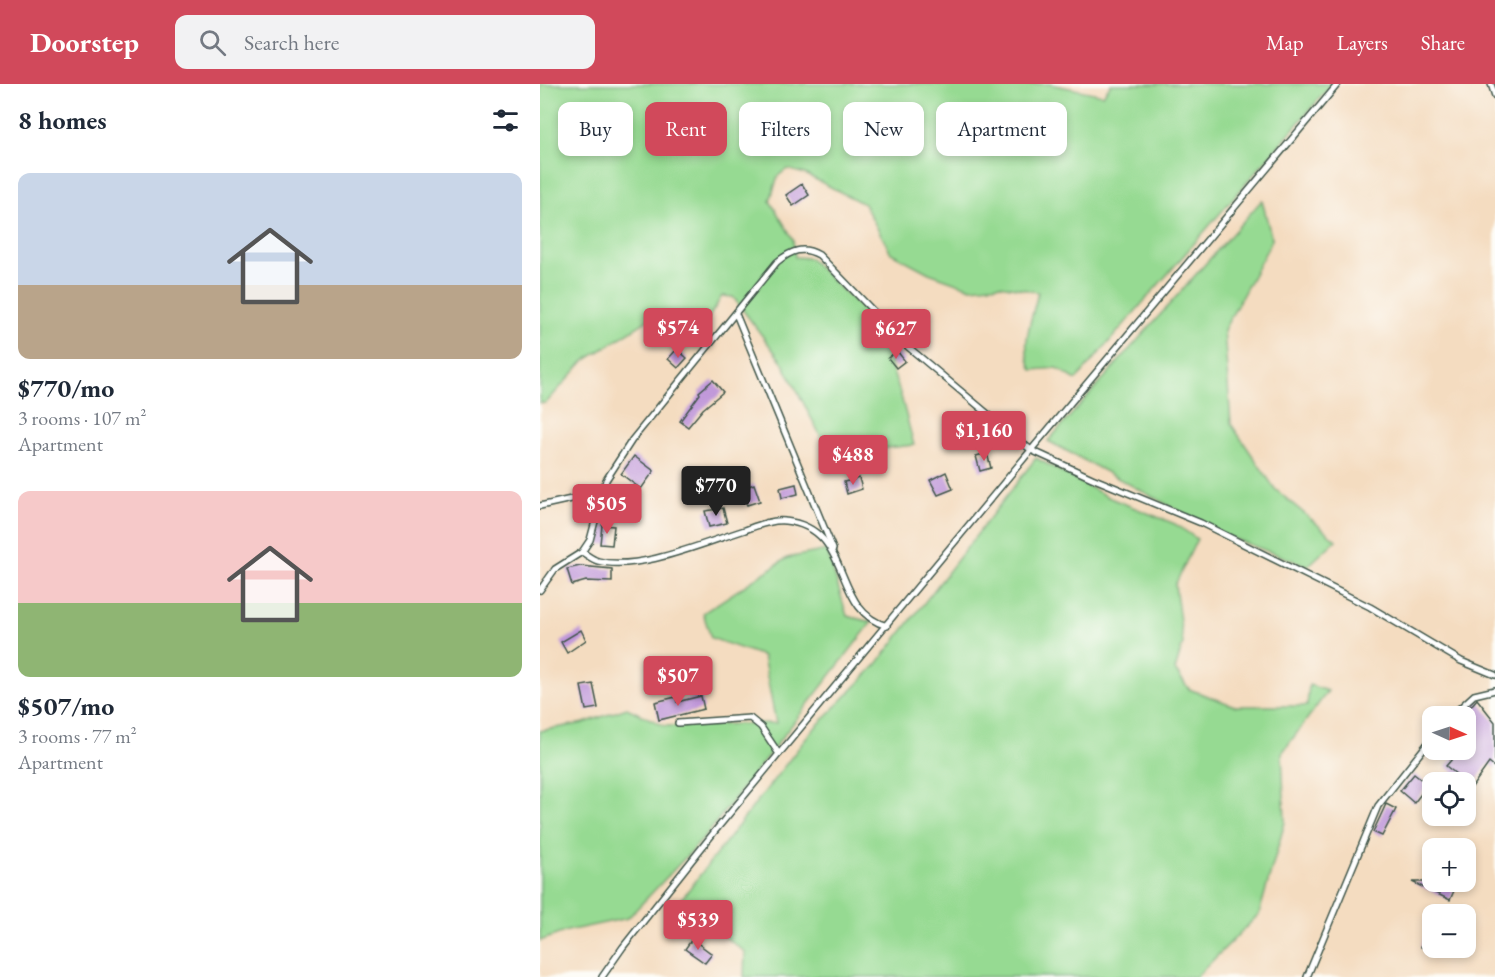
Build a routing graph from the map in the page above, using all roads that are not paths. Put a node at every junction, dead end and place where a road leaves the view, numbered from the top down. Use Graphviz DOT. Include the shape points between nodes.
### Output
graph roads {
  1 [pos="1338,84"];
  2 [pos="1491,84"];
  3 [pos="1495,96"];
  4 [pos="736,314"];
  5 [pos="1031,450"];
  6 [pos="603,492"];
  7 [pos="540,506"];
  8 [pos="582,552"];
  9 [pos="834,552"];
  10 [pos="540,590"];
  11 [pos="887,626"];
  12 [pos="1495,675"];
  13 [pos="1495,690"];
  14 [pos="1462,706"];
  15 [pos="678,723"];
  16 [pos="1422,751"];
  17 [pos="779,754"];
  18 [pos="602,977"];
  19 [pos="1307,977"];
  1 -- 5 [label="lane"];
  2 -- 3 [label="lane"];
  4 -- 5 [label="lane" via="777,262 789,253 809,250 819,255 907,346"];
  4 -- 6 [label="lane" via="632,440 614,466"];
  4 -- 9 [label="lane"];
  5 -- 11 [label="lane"];
  5 -- 12 [label="lane" via="1201,523 1371,607 1461,661"];
  6 -- 7 [label="lane"];
  6 -- 8 [label="lane" via="591,540"];
  8 -- 9 [label="lane" via="597,561 646,560 782,520 805,526"];
  8 -- 10 [label="lane" via="555,569"];
  9 -- 11 [label="lane" via="853,600 868,619"];
  11 -- 17 [label="lane"];
  13 -- 14 [label="lane" via="1474,695"];
  15 -- 17 [label="lane" via="750,718"];
  16 -- 19 [label="lane" via="1378,806"];
  17 -- 18 [label="lane"];
}
